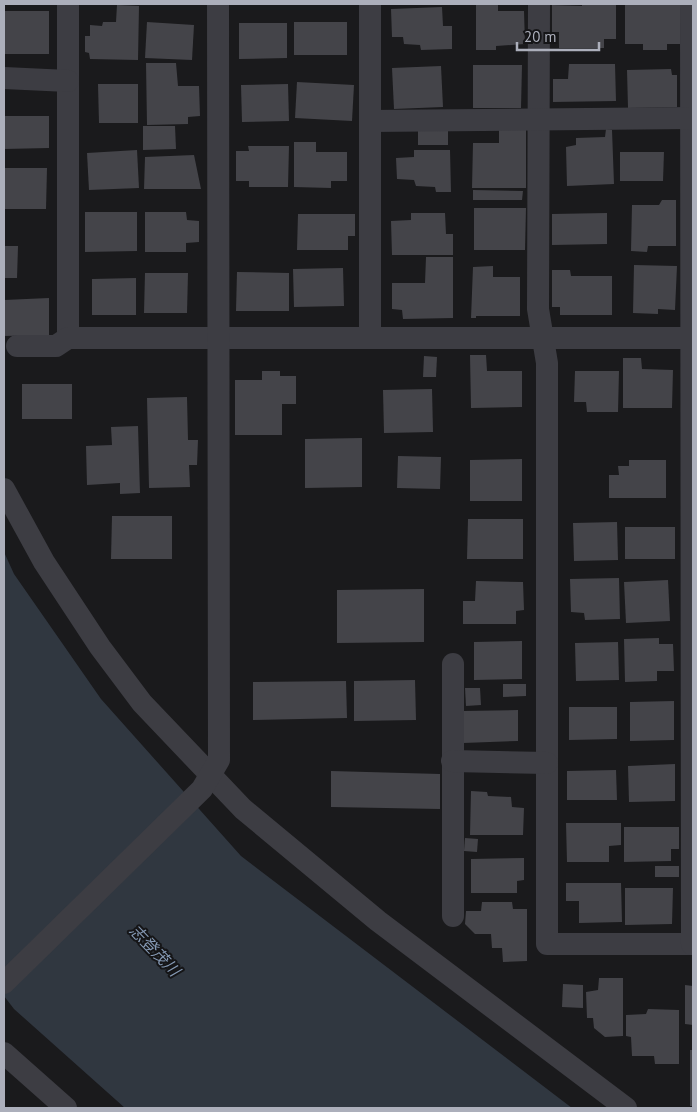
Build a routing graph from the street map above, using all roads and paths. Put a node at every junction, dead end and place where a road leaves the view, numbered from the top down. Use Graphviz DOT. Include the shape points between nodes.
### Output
graph roads {
  1 [pos="68,4"];
  2 [pos="218,4"];
  3 [pos="370,4"];
  4 [pos="539,4"];
  5 [pos="691,4"];
  6 [pos="4,78"];
  7 [pos="68,82"];
  8 [pos="692,118"];
  9 [pos="538,119"];
  10 [pos="370,121"];
  11 [pos="68,338"];
  12 [pos="218,338"];
  13 [pos="370,338"];
  14 [pos="543,338"];
  15 [pos="692,338"];
  16 [pos="17,346"];
  17 [pos="4,489"];
  18 [pos="453,664"];
  19 [pos="452,761"];
  20 [pos="547,763"];
  21 [pos="206,782"];
  22 [pos="453,916"];
  23 [pos="692,944"];
  24 [pos="6,981"];
  25 [pos="4,1053"];
  26 [pos="66,1108"];
  27 [pos="626,1108"];
  1 -- 7 [label="street"];
  2 -- 12 [label="street"];
  3 -- 10 [label="street"];
  4 -- 9 [label="street"];
  5 -- 8 [label="street"];
  6 -- 7 [label="street"];
  7 -- 11 [label="street"];
  8 -- 9 [label="street"];
  8 -- 15 [label="street"];
  9 -- 10 [label="street"];
  9 -- 14 [label="street" via="538,310"];
  10 -- 13 [label="street"];
  11 -- 12 [label="street"];
  11 -- 16 [label="street" via="56,346"];
  12 -- 13 [label="street"];
  12 -- 21 [label="street" via="218,760"];
  13 -- 14 [label="street"];
  14 -- 15 [label="street"];
  14 -- 20 [label="street" via="547,363"];
  15 -- 23 [label="street"];
  17 -- 21 [label="street" via="44,562 100,647"];
  18 -- 19 [label="street"];
  19 -- 20 [label="street"];
  19 -- 22 [label="street"];
  20 -- 23 [label="street" via="547,944"];
  21 -- 24 [label="street"];
  21 -- 27 [label="street" via="378,921"];
  25 -- 26 [label="street"];
}
